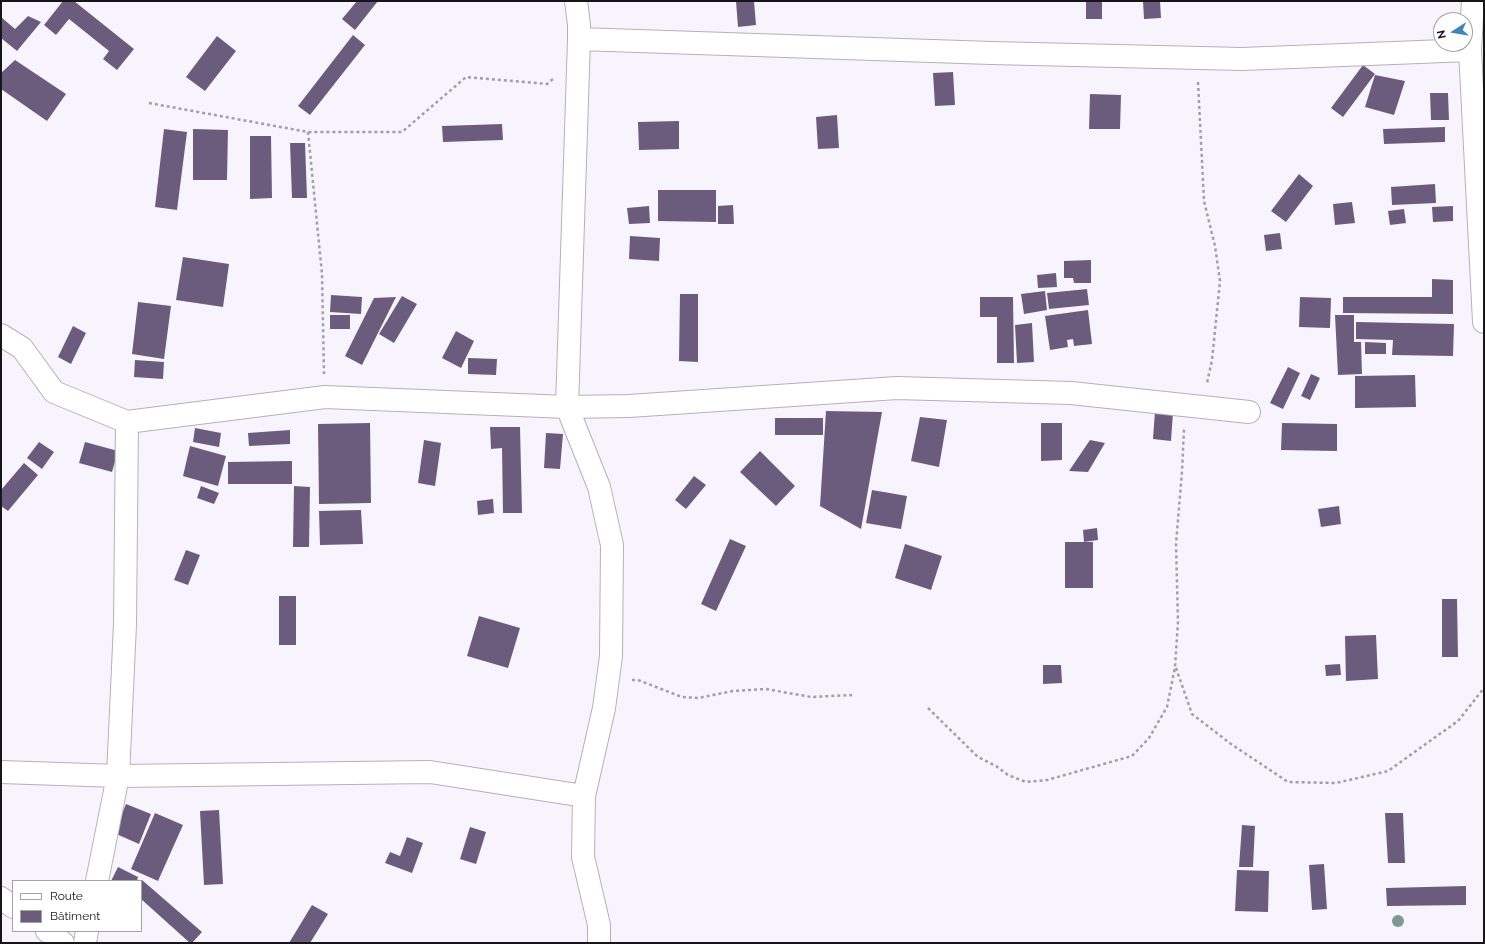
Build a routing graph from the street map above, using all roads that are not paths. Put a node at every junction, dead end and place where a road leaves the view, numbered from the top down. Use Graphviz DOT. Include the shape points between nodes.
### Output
graph roads {
  1 [pos="576,1"];
  2 [pos="1473,1"];
  3 [pos="1472,12"];
  4 [pos="579,39"];
  5 [pos="1433,51"];
  6 [pos="1470,52"];
  7 [pos="1484,322"];
  8 [pos="1,335"];
  9 [pos="567,407"];
  10 [pos="1249,412"];
  11 [pos="127,422"];
  12 [pos="1,772"];
  13 [pos="118,776"];
  14 [pos="584,796"];
  15 [pos="97,880"];
  16 [pos="1,898"];
  17 [pos="12,906"];
  18 [pos="47,932"];
  19 [pos="88,932"];
  20 [pos="63,943"];
  21 [pos="85,943"];
  22 [pos="598,943"];
  1 -- 4 [label="street"];
  2 -- 3 [label="street"];
  4 -- 5 [label="street" via="1242,59"];
  4 -- 9 [label="street"];
  6 -- 7 [label="street"];
  8 -- 11 [label="street" via="22,348 54,392"];
  9 -- 10 [label="street" via="629,406 897,388 1071,393"];
  9 -- 11 [label="street" via="324,397"];
  9 -- 14 [label="street" via="599,487 612,545 611,656 604,708"];
  11 -- 13 [label="street" via="125,624"];
  12 -- 13 [label="street"];
  13 -- 14 [label="street" via="430,772"];
  13 -- 15 [label="street"];
  14 -- 22 [label="street" via="583,857 599,925"];
  16 -- 17 [label="street"];
  18 -- 20 [label="street"];
  19 -- 21 [label="street"];
}
